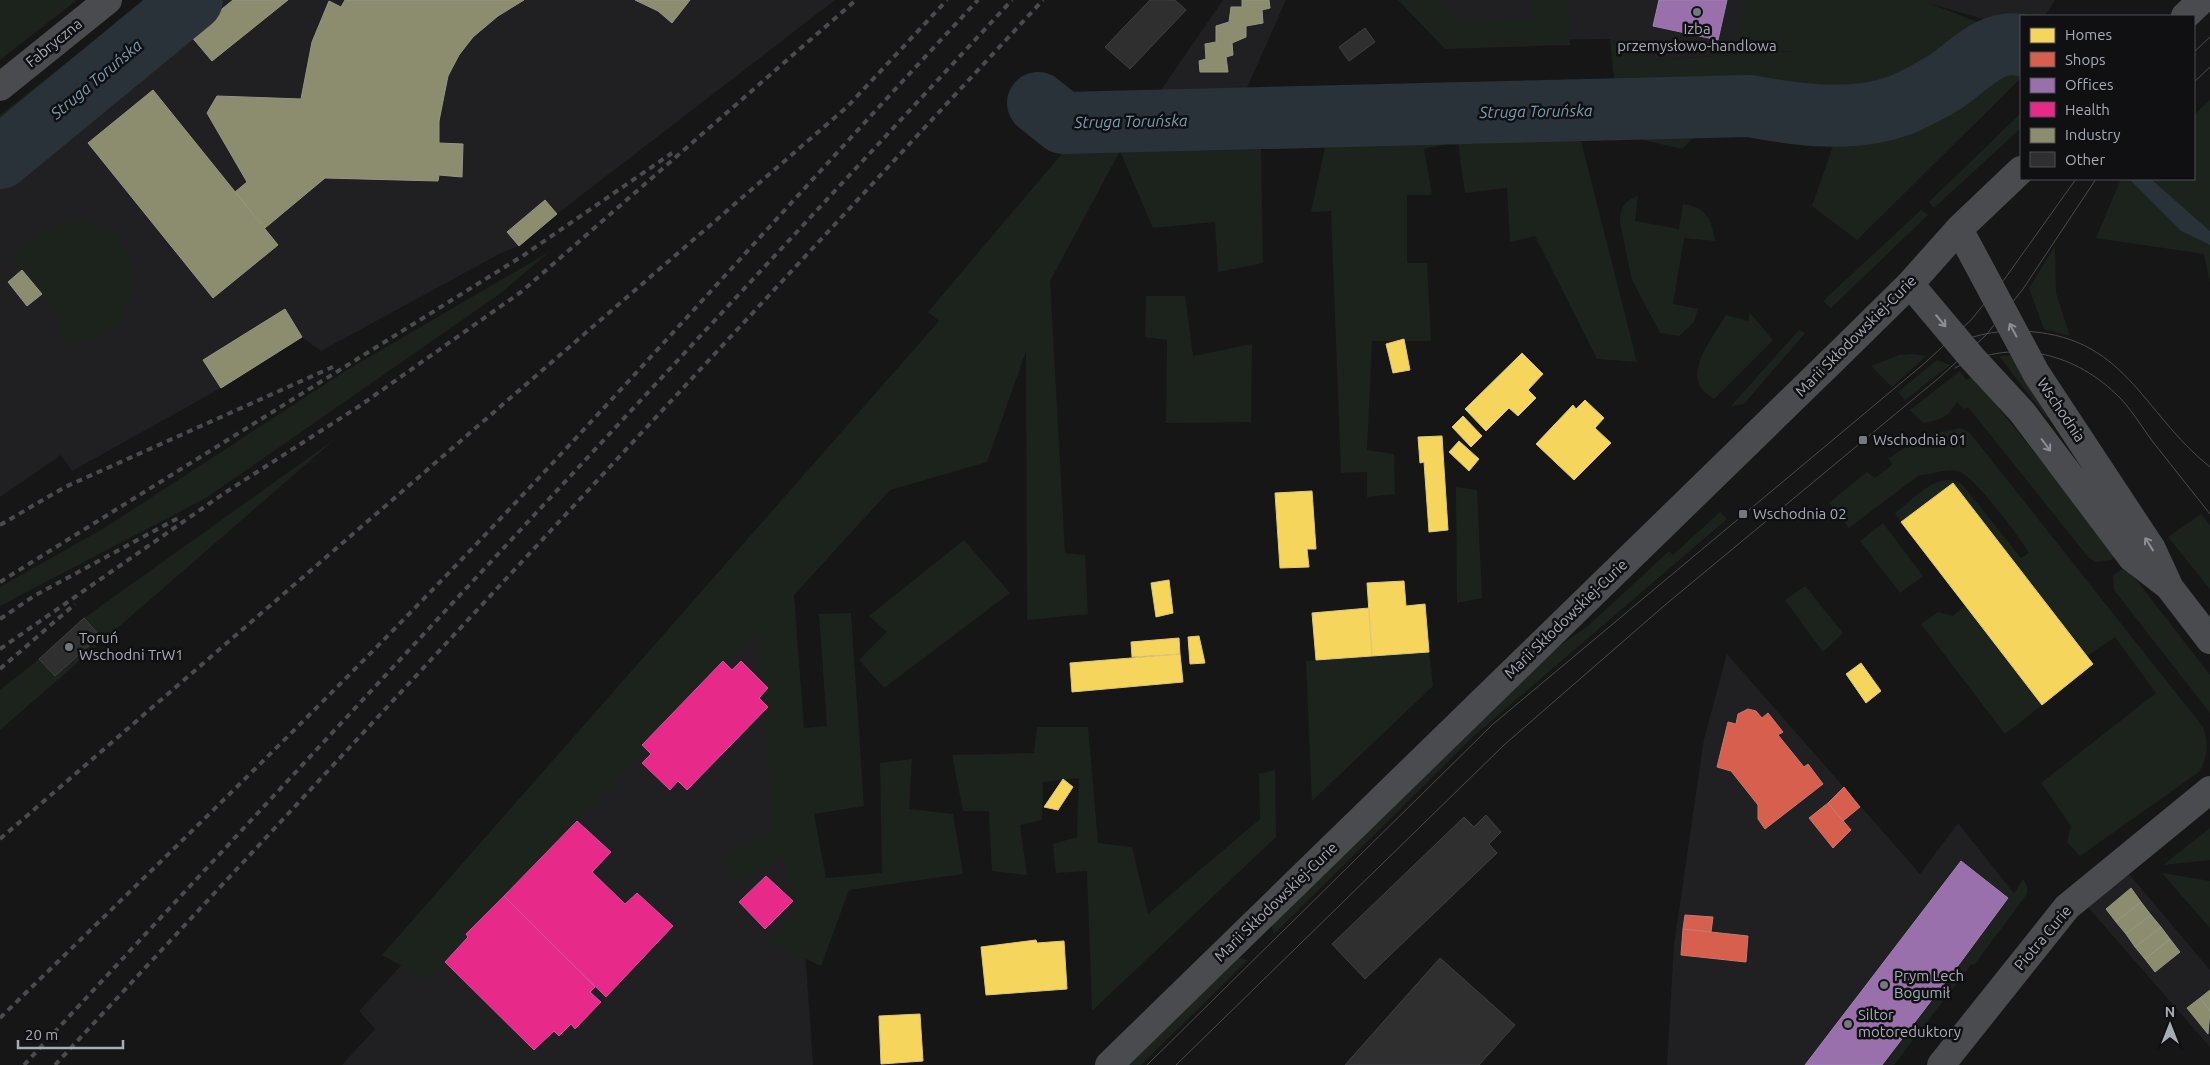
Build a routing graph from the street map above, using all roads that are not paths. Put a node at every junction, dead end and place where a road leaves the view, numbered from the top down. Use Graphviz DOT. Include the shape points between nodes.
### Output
graph roads {
  1 [pos="108,0"];
  2 [pos="2202,0"];
  3 [pos="2186,15"];
  4 [pos="0,87"];
  5 [pos="2020,171"];
  6 [pos="1958,229"];
  7 [pos="1910,284"];
  8 [pos="2170,588"];
  9 [pos="2210,640"];
  10 [pos="2210,790"];
  11 [pos="1109,1065"];
  12 [pos="1941,1065"];
  1 -- 4 [label="street, Fabryczna"];
  2 -- 3 [label="street"];
  5 -- 6 [label="street, Marii Skłodowskiej-Curie"];
  6 -- 7 [label="street, Marii Skłodowskiej-Curie"];
  8 -- 6 [label="street, Wschodnia, one-way" via="2152,549 2036,373"];
  7 -- 8 [label="street, Wschodnia, one-way" via="2022,412 2132,558"];
  7 -- 11 [label="street, Marii Skłodowskiej-Curie"];
  8 -- 9 [label="street, Wschodnia"];
  10 -- 12 [label="street, Piotra Curie" via="2067,906"];
}
